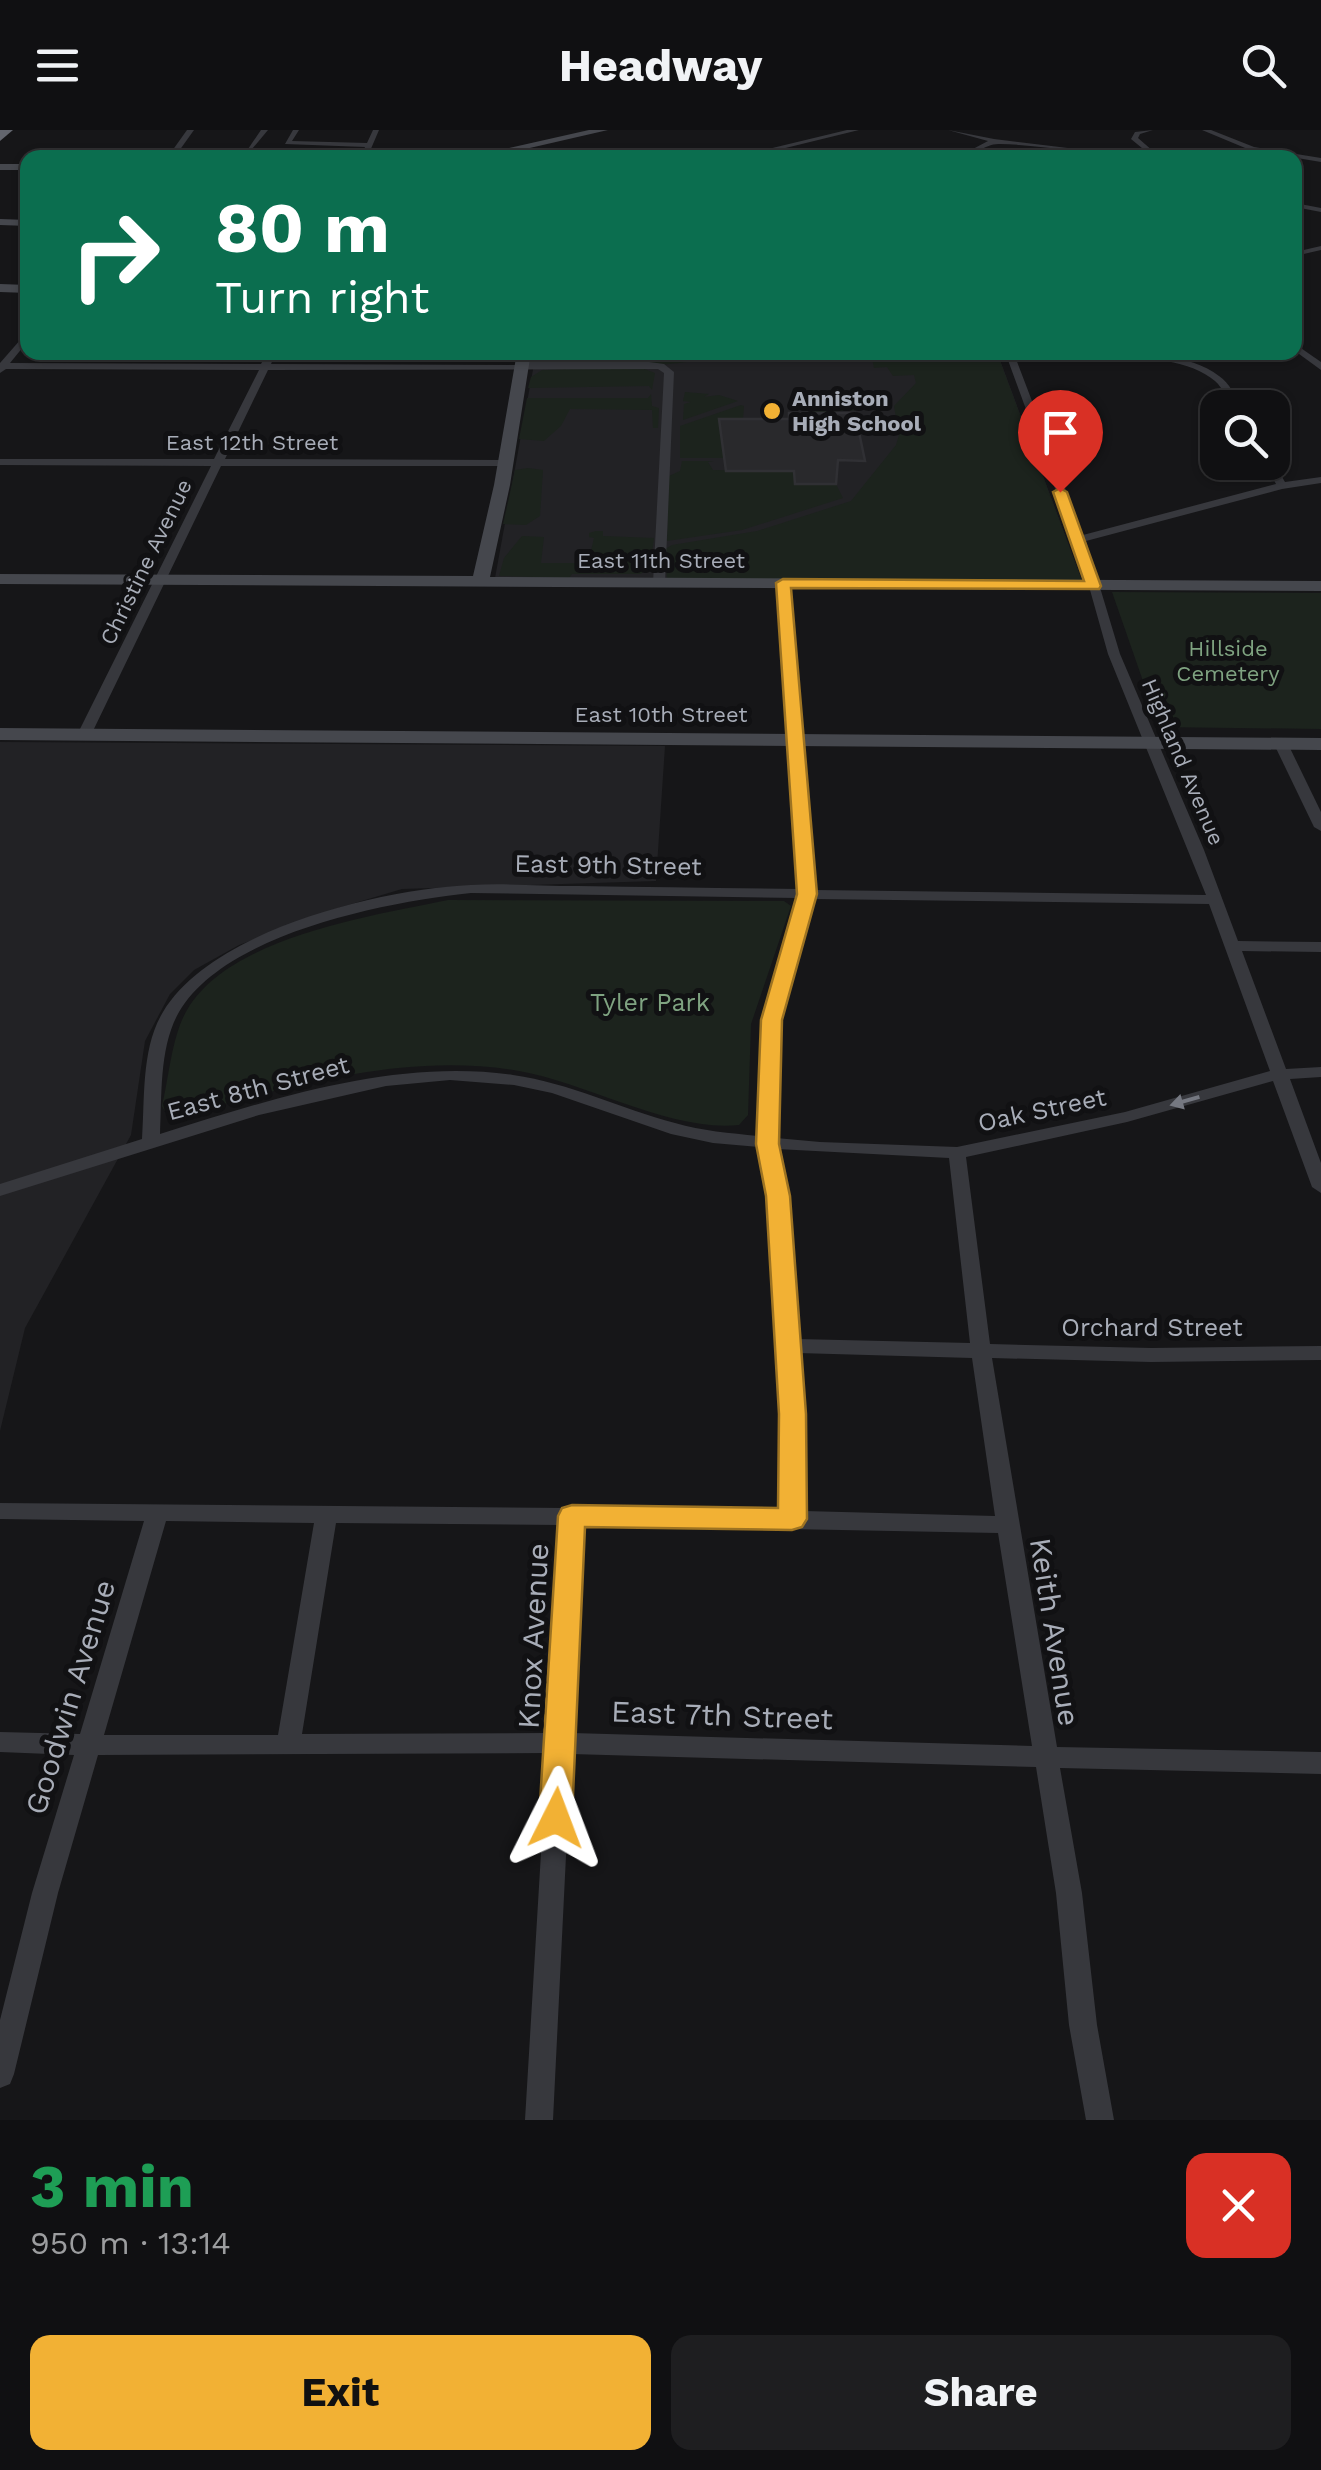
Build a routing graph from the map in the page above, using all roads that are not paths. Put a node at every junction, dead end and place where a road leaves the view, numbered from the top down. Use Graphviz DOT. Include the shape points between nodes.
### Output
graph roads {
  1 [pos="7,130"];
  2 [pos="265,130"];
  3 [pos="296,130"];
  4 [pos="376,130"];
  5 [pos="603,130"];
  6 [pos="856,130"];
  7 [pos="951,130"];
  8 [pos="1150,130"];
  9 [pos="1205,130"];
  10 [pos="0,137"];
  11 [pos="994,141"];
  12 [pos="298,145"];
  13 [pos="369,145"];
  14 [pos="250,148"];
  15 [pos="298,150"];
  16 [pos="367,150"];
  17 [pos="519,150"];
  18 [pos="769,150"];
  19 [pos="975,150"];
  20 [pos="1076,150"];
  21 [pos="1148,150"];
  22 [pos="1252,150"];
  23 [pos="20,344"];
  24 [pos="268,360"];
  25 [pos="1012,360"];
  26 [pos="1165,360"];
  27 [pos="522,361"];
  28 [pos="265,367"];
  29 [pos="1,368"];
  30 [pos="1226,390"];
  31 [pos="0,462"];
  32 [pos="217,462"];
  33 [pos="504,463"];
  34 [pos="1279,480"];
  35 [pos="1321,480"];
  36 [pos="1282,486"];
  37 [pos="1080,540"];
  38 [pos="0,580"];
  39 [pos="160,580"];
  40 [pos="480,582"];
  41 [pos="659,583"];
  42 [pos="783,583"];
  43 [pos="1093,586"];
  44 [pos="1321,586"];
  45 [pos="0,734"];
  46 [pos="84,735"];
  47 [pos="796,740"];
  48 [pos="1151,743"];
  49 [pos="1281,744"];
  50 [pos="1321,744"];
  51 [pos="1321,828"];
  52 [pos="807,894"];
  53 [pos="1214,900"];
  54 [pos="1233,946"];
  55 [pos="1321,947"];
  56 [pos="1321,1072"];
  57 [pos="1278,1074"];
  58 [pos="151,1144"];
  59 [pos="767,1144"];
  60 [pos="957,1153"];
  61 [pos="1321,1188"];
  62 [pos="0,1190"];
  63 [pos="788,1346"];
  64 [pos="984,1350"];
  65 [pos="1321,1352"];
  66 [pos="0,1512"];
  67 [pos="158,1512"];
  68 [pos="326,1516"];
  69 [pos="572,1516"];
  70 [pos="792,1519"];
  71 [pos="1008,1526"];
  72 [pos="0,1742"];
  73 [pos="289,1743"];
  74 [pos="560,1743"];
  75 [pos="90,1746"];
  76 [pos="1044,1759"];
  77 [pos="1321,1763"];
  78 [pos="0,2074"];
  79 [pos="539,2120"];
  80 [pos="1100,2120"];
  1 -- 10 [label="highway"];
  2 -- 14 [label="street"];
  3 -- 12 [label="street" via="287,143"];
  4 -- 13 [label="street"];
  5 -- 17 [label="street"];
  6 -- 18 [label="street"];
  7 -- 11 [label="street"];
  8 -- 21 [label="street" via="1134,139"];
  9 -- 22 [label="street"];
  11 -- 19 [label="street"];
  11 -- 20 [label="street"];
  12 -- 13 [label="street"];
  12 -- 15 [label="street"];
  13 -- 16 [label="street"];
  23 -- 29 [label="street"];
  24 -- 28 [label="street, Christine Avenue"];
  25 -- 37 [label="street, Highland Avenue"];
  26 -- 30 [label="street" via="1220,381"];
  27 -- 28 [label="street"];
  27 -- 33 [label="street"];
  27 -- 41 [label="street" via="642,364 668,372"];
  28 -- 29 [label="street"];
  28 -- 32 [label="street, Christine Avenue"];
  31 -- 32 [label="street, East 12th Street"];
  32 -- 33 [label="street, East 12th Street"];
  32 -- 39 [label="street, Christine Avenue"];
  33 -- 40 [label="street"];
  34 -- 36 [label="street"];
  35 -- 36 [label="street"];
  36 -- 37 [label="street"];
  37 -- 43 [label="street, Highland Avenue"];
  38 -- 39 [label="street, East 11th Street"];
  39 -- 40 [label="street, East 11th Street"];
  39 -- 46 [label="street, Christine Avenue"];
  40 -- 41 [label="street, East 11th Street"];
  41 -- 42 [label="street, East 11th Street"];
  42 -- 43 [label="street, East 11th Street"];
  42 -- 47 [label="street"];
  43 -- 44 [label="street, East 11th Street"];
  43 -- 48 [label="street, Highland Avenue"];
  45 -- 46 [label="street, East 10th Street"];
  46 -- 47 [label="street, East 10th Street"];
  47 -- 48 [label="street, East 10th Street"];
  47 -- 52 [label="street"];
  48 -- 49 [label="street, East 10th Street"];
  48 -- 53 [label="street, Highland Avenue"];
  49 -- 50 [label="street, East 10th Street"];
  49 -- 51 [label="street"];
  52 -- 53 [label="street, East 9th Street"];
  52 -- 58 [label="street, East 9th Street" via="434,891 304,925 232,952 201,972 170,1011 157,1052"];
  52 -- 59 [label="street" via="771,1020"];
  53 -- 54 [label="street, Highland Avenue"];
  54 -- 55 [label="street"];
  54 -- 57 [label="street, Highland Avenue"];
  56 -- 57 [label="street, Oak Street"];
  57 -- 60 [label="street, Oak Street, one-way" via="1127,1117"];
  57 -- 61 [label="street, Highland Avenue"];
  58 -- 59 [label="street, East 8th Street" via="320,1092 450,1075 542,1086 672,1128"];
  58 -- 62 [label="street, East 8th Street"];
  59 -- 60 [label="street, Oak Street"];
  59 -- 63 [label="street" via="778,1196"];
  60 -- 64 [label="street, Keith Avenue"];
  63 -- 64 [label="street, Orchard Street"];
  63 -- 70 [label="street"];
  64 -- 65 [label="street, Orchard Street"];
  64 -- 71 [label="street, Keith Avenue"];
  66 -- 67 [label="street"];
  67 -- 68 [label="street"];
  67 -- 75 [label="street, Goodwin Avenue"];
  68 -- 69 [label="street"];
  68 -- 73 [label="street"];
  69 -- 70 [label="street"];
  69 -- 74 [label="street, Knox Avenue"];
  70 -- 71 [label="street"];
  71 -- 76 [label="street, Keith Avenue"];
  72 -- 75 [label="street, East 7th Street"];
  73 -- 74 [label="street, East 7th Street"];
  73 -- 75 [label="street, East 7th Street"];
  74 -- 76 [label="street, East 7th Street"];
  74 -- 79 [label="street, Knox Avenue"];
  75 -- 78 [label="street, Goodwin Avenue"];
  76 -- 77 [label="street, East 7th Street"];
  76 -- 80 [label="street, Keith Avenue"];
}
